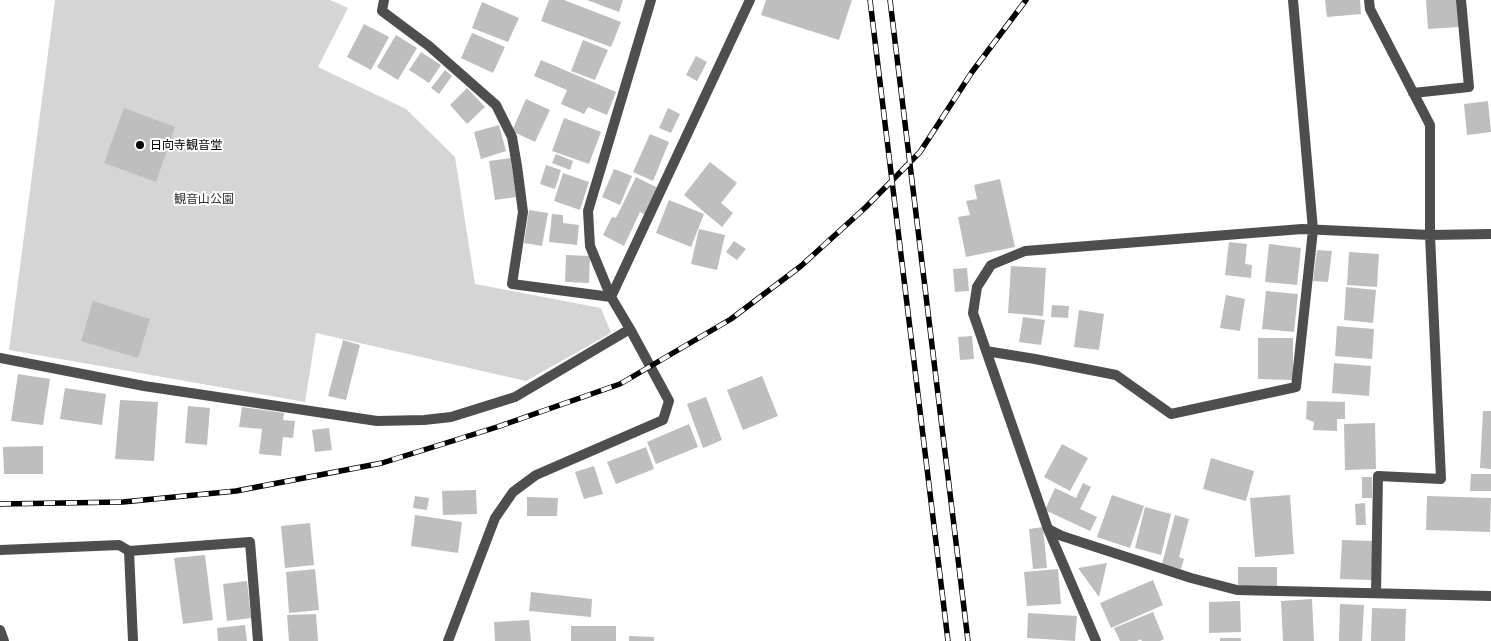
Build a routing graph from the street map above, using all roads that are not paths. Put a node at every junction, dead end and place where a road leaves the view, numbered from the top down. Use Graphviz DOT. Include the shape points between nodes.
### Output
graph roads {
  1 [pos="384,0"];
  2 [pos="651,0"];
  3 [pos="750,0"];
  4 [pos="1293,0"];
  5 [pos="1370,0"];
  6 [pos="1461,0"];
  7 [pos="1414,93"];
  8 [pos="1313,230"];
  9 [pos="1491,234"];
  10 [pos="1430,235"];
  11 [pos="611,297"];
  12 [pos="630,329"];
  13 [pos="986,351"];
  14 [pos="0,358"];
  15 [pos="1048,528"];
  16 [pos="0,550"];
  17 [pos="129,551"];
  18 [pos="1376,593"];
  19 [pos="1491,596"];
  20 [pos="0,630"];
  21 [pos="4,641"];
  22 [pos="133,641"];
  23 [pos="258,641"];
  24 [pos="448,641"];
  25 [pos="1096,641"];
  1 -- 11 [label="street" via="382,12 429,46 496,105 512,137 523,212 512,284"];
  2 -- 11 [label="street" via="588,211 590,246"];
  3 -- 11 [label="street"];
  4 -- 8 [label="street"];
  5 -- 7 [label="street" via="1370,9"];
  6 -- 7 [label="street" via="1469,87"];
  7 -- 10 [label="street" via="1430,125"];
  8 -- 10 [label="street"];
  8 -- 13 [label="street" via="1025,251 991,265 977,287 973,313"];
  8 -- 13 [label="street" via="1296,387 1171,414 1116,375"];
  9 -- 10 [label="street"];
  10 -- 18 [label="street" via="1441,479 1378,476"];
  11 -- 12 [label="street"];
  12 -- 14 [label="street" via="515,397 451,417 424,420 377,422 144,386"];
  12 -- 24 [label="street" via="669,401 663,420 536,475 513,492 495,518"];
  13 -- 15 [label="street"];
  15 -- 18 [label="street" via="1062,536 1237,590"];
  15 -- 25 [label="street"];
  16 -- 17 [label="street" via="119,545"];
  17 -- 22 [label="street"];
  17 -- 23 [label="street" via="250,542"];
  18 -- 19 [label="street"];
  20 -- 21 [label="street"];
}
